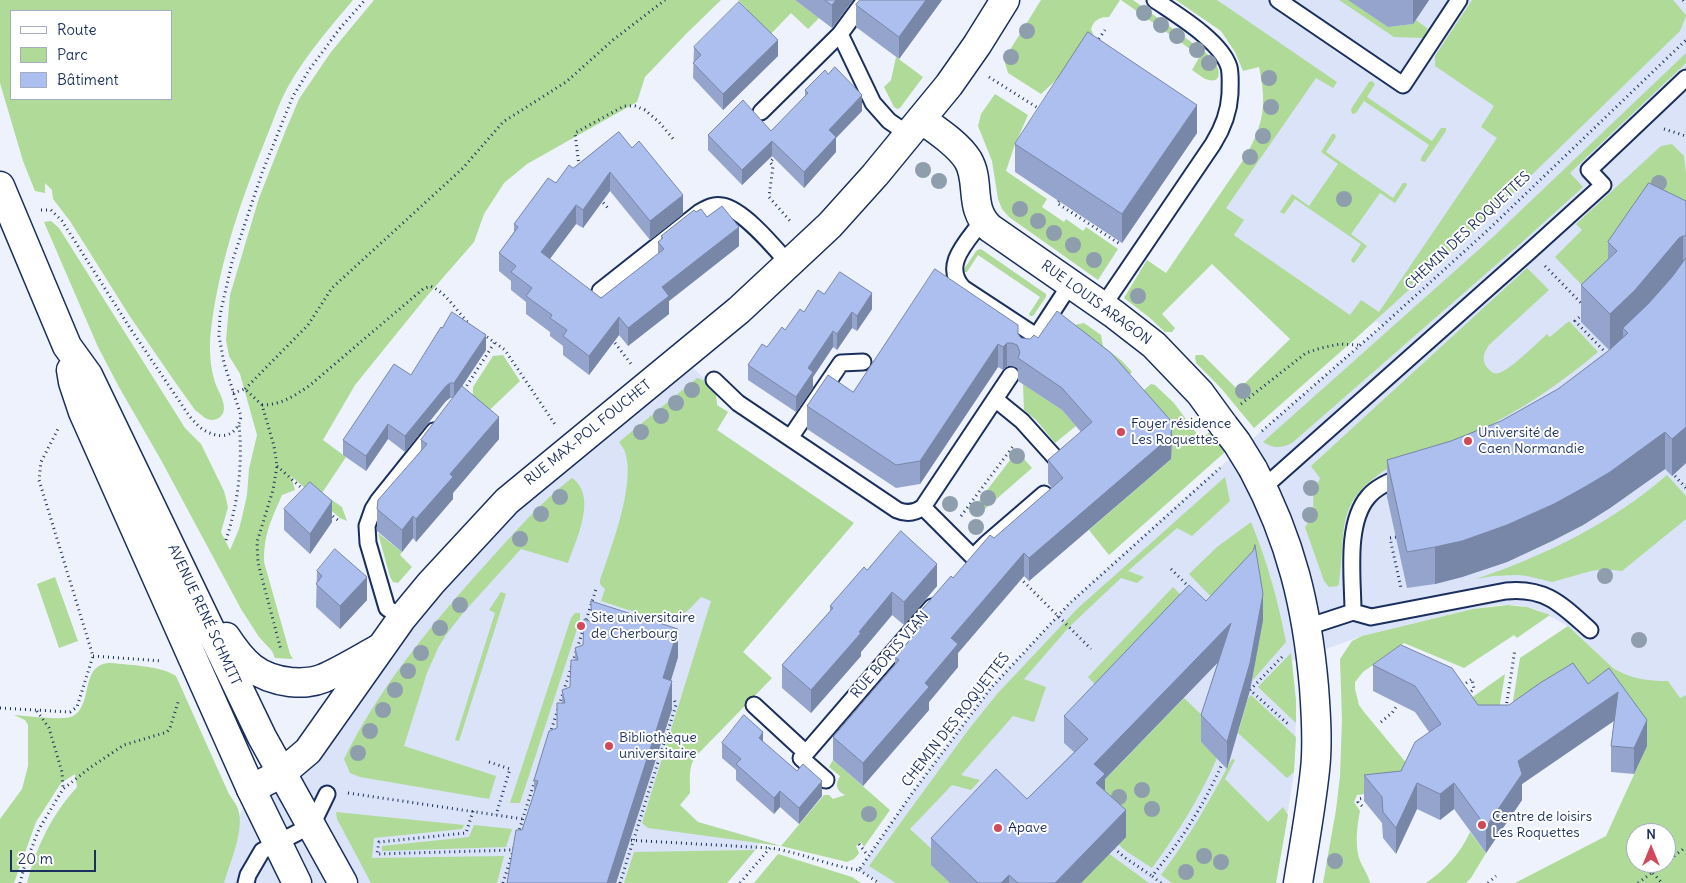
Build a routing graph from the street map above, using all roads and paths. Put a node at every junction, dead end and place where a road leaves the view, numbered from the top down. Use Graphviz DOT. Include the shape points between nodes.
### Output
graph roads {
  1 [pos="366,0"];
  2 [pos="665,0"];
  3 [pos="865,0"];
  4 [pos="1005,0"];
  5 [pos="1155,0"];
  6 [pos="1278,0"];
  7 [pos="1459,0"];
  8 [pos="1683,0"];
  9 [pos="1686,3"];
  10 [pos="1105,30"];
  11 [pos="840,34"];
  12 [pos="1686,40"];
  13 [pos="1095,45"];
  14 [pos="984,74"];
  15 [pos="1686,78"];
  16 [pos="761,112"];
  17 [pos="1048,114"];
  18 [pos="915,126"];
  19 [pos="674,140"];
  20 [pos="777,154"];
  21 [pos="580,170"];
  22 [pos="0,186"];
  23 [pos="594,193"];
  24 [pos="1059,201"];
  25 [pos="608,208"];
  26 [pos="13,220"];
  27 [pos="982,221"];
  28 [pos="795,226"];
  29 [pos="1125,248"];
  30 [pos="1530,251"];
  31 [pos="789,264"];
  32 [pos="1071,283"];
  33 [pos="600,291"];
  34 [pos="1103,306"];
  35 [pos="474,328"];
  36 [pos="481,333"];
  37 [pos="608,336"];
  38 [pos="1036,336"];
  39 [pos="495,342"];
  40 [pos="1360,345"];
  41 [pos="67,346"];
  42 [pos="1026,353"];
  43 [pos="1612,360"];
  44 [pos="864,362"];
  45 [pos="635,370"];
  46 [pos="1011,375"];
  47 [pos="714,380"];
  48 [pos="245,389"];
  49 [pos="233,393"];
  50 [pos="995,400"];
  51 [pos="1240,404"];
  52 [pos="262,405"];
  53 [pos="453,407"];
  54 [pos="62,421"];
  55 [pos="239,425"];
  56 [pos="1027,427"];
  57 [pos="559,431"];
  58 [pos="1259,434"];
  59 [pos="790,438"];
  60 [pos="1059,462"];
  61 [pos="277,466"];
  62 [pos="1221,467"];
  63 [pos="1420,471"];
  64 [pos="1675,476"];
  65 [pos="1258,478"];
  66 [pos="1686,488"];
  67 [pos="307,493"];
  68 [pos="1044,494"];
  69 [pos="923,507"];
  70 [pos="329,513"];
  71 [pos="339,521"];
  72 [pos="949,533"];
  73 [pos="1396,537"];
  74 [pos="226,540"];
  75 [pos="1171,569"];
  76 [pos="1014,572"];
  77 [pos="188,580"];
  78 [pos="596,589"];
  79 [pos="1191,589"];
  80 [pos="1402,594"];
  81 [pos="942,595"];
  82 [pos="1353,612"];
  83 [pos="1057,616"];
  84 [pos="402,618"];
  85 [pos="1307,628"];
  86 [pos="1590,630"];
  87 [pos="378,649"];
  88 [pos="1091,649"];
  89 [pos="1515,649"];
  90 [pos="93,656"];
  91 [pos="164,661"];
  92 [pos="277,680"];
  93 [pos="1460,688"];
  94 [pos="180,693"];
  95 [pos="1462,697"];
  96 [pos="674,698"];
  97 [pos="1398,704"];
  98 [pos="754,705"];
  99 [pos="0,708"];
  100 [pos="36,710"];
  101 [pos="1505,712"];
  102 [pos="1381,722"];
  103 [pos="547,743"];
  104 [pos="1316,750"];
  105 [pos="806,753"];
  106 [pos="489,762"];
  107 [pos="1222,764"];
  108 [pos="538,772"];
  109 [pos="282,773"];
  110 [pos="826,780"];
  111 [pos="64,789"];
  112 [pos="252,789"];
  113 [pos="347,792"];
  114 [pos="327,794"];
  115 [pos="1371,796"];
  116 [pos="1362,806"];
  117 [pos="473,811"];
  118 [pos="496,814"];
  119 [pos="523,819"];
  120 [pos="312,825"];
  121 [pos="519,831"];
  122 [pos="525,831"];
  123 [pos="517,837"];
  124 [pos="618,840"];
  125 [pos="633,840"];
  126 [pos="277,843"];
  127 [pos="515,844"];
  128 [pos="859,844"];
  129 [pos="1686,847"];
  130 [pos="770,848"];
  131 [pos="1114,848"];
  132 [pos="513,850"];
  133 [pos="1676,855"];
  134 [pos="868,856"];
  135 [pos="859,870"];
  136 [pos="1652,873"];
  137 [pos="1654,873"];
  138 [pos="1152,876"];
  139 [pos="1496,876"];
  140 [pos="20,883"];
  141 [pos="246,883"];
  142 [pos="297,883"];
  143 [pos="343,883"];
  144 [pos="502,883"];
  145 [pos="620,883"];
  146 [pos="740,883"];
  147 [pos="879,883"];
  148 [pos="1161,883"];
  149 [pos="1298,883"];
  150 [pos="1488,883"];
  151 [pos="1638,883"];
  152 [pos="1662,883"];
  1 -- 49 [label="path" via="341,27 293,96 232,262 220,315 219,336"];
  2 -- 48 [label="path" via="566,82 503,122 463,168 332,288 308,325"];
  3 -- 11 [label="lane"];
  4 -- 18 [label="street, RUE MAX-POL FOUCHET" via="949,85"];
  5 -- 34 [label="lane" via="1220,50 1229,67 1230,100 1225,123 1213,144"];
  6 -- 7 [label="lane" via="1403,85"];
  8 -- 9 [label="path"];
  10 -- 13 [label="path"];
  11 -- 16 [label="lane"];
  11 -- 18 [label="lane" via="873,103 889,122"];
  12 -- 40 [label="path, CHEMIN DES ROQUETTES" via="1488,230"];
  14 -- 17 [label="path"];
  15 -- 30 [label="lane" via="1589,170 1603,185"];
  18 -- 27 [label="street" via="947,138 968,160"];
  18 -- 31 [label="street, RUE MAX-POL FOUCHET" via="859,193"];
  19 -- 21 [label="path" via="645,110 624,106 575,132"];
  20 -- 28 [label="path" via="770,162 773,166 768,197"];
  22 -- 26 [label="street, AVENUE RENÉ SCHMITT"];
  23 -- 25 [label="path"];
  24 -- 29 [label="path" via="1057,203"];
  26 -- 41 [label="street, AVENUE RENÉ SCHMITT"];
  26 -- 55 [label="path" via="45,209 56,214 190,417 200,427 222,436"];
  27 -- 32 [label="street, RUE LOUIS ARAGON"];
  27 -- 38 [label="lane" via="954,263 954,276 963,288"];
  30 -- 43 [label="path" via="1587,310 1575,321"];
  30 -- 65 [label="lane"];
  31 -- 33 [label="lane" via="740,214 721,205 707,207"];
  31 -- 84 [label="street, RUE MAX-POL FOUCHET" via="739,310 520,488 431,582"];
  32 -- 34 [label="street, RUE LOUIS ARAGON"];
  32 -- 38 [label="lane"];
  34 -- 65 [label="street, RUE LOUIS ARAGON, bridge" via="1163,354 1200,393"];
  35 -- 52 [label="path" via="452,303 430,286 309,386 288,399"];
  36 -- 39 [label="path"];
  37 -- 45 [label="path"];
  38 -- 42 [label="lane"];
  39 -- 53 [label="path"];
  39 -- 57 [label="path" via="505,350"];
  40 -- 51 [label="path" via="1340,344 1306,354"];
  40 -- 58 [label="path, CHEMIN DES ROQUETTES"];
  41 -- 77 [label="street, AVENUE RENÉ SCHMITT" via="88,375"];
  41 -- 112 [label="street, AVENUE RENÉ SCHMITT" via="73,382 83,412"];
  44 -- 59 [label="lane" via="841,363"];
  46 -- 50 [label="lane"];
  47 -- 59 [label="lane" via="738,403"];
  48 -- 49 [label="path"];
  48 -- 52 [label="path"];
  49 -- 55 [label="path" via="241,416"];
  50 -- 56 [label="lane"];
  50 -- 69 [label="lane"];
  52 -- 61 [label="path"];
  53 -- 84 [label="lane" via="378,501 367,526 368,543 387,608"];
  54 -- 90 [label="path" via="41,462 40,480"];
  55 -- 74 [label="path" via="238,486 235,512"];
  56 -- 60 [label="lane"];
  56 -- 72 [label="path"];
  59 -- 69 [label="lane" via="897,510 914,512"];
  61 -- 67 [label="path"];
  61 -- 92 [label="path" via="256,552 283,655"];
  62 -- 83 [label="path, CHEMIN DES ROQUETTES"];
  63 -- 82 [label="lane" via="1376,490 1361,508 1353,536"];
  64 -- 66 [label="path"];
  65 -- 85 [label="street, RUE LOUIS ARAGON" via="1294,566"];
  68 -- 72 [label="lane" via="970,561"];
  69 -- 72 [label="lane"];
  70 -- 71 [label="path"];
  73 -- 80 [label="path" via="1390,538"];
  75 -- 79 [label="path"];
  76 -- 83 [label="path"];
  77 -- 92 [label="street" via="238,655 260,674"];
  77 -- 109 [label="street, AVENUE RENÉ SCHMITT"];
  78 -- 103 [label="path"];
  81 -- 105 [label="lane, RUE BORIS VIAN"];
  82 -- 85 [label="lane"];
  82 -- 86 [label="lane" via="1371,617 1518,590 1551,598"];
  83 -- 88 [label="path"];
  83 -- 134 [label="path, CHEMIN DES ROQUETTES" via="991,688"];
  84 -- 87 [label="street, RUE MAX-POL FOUCHET"];
  85 -- 104 [label="street, RUE LOUIS ARAGON"];
  85 -- 104 [label="path" via="1250,690"];
  87 -- 92 [label="street" via="323,679 306,683"];
  87 -- 109 [label="street, RUE MAX-POL FOUCHET" via="313,745"];
  89 -- 101 [label="path"];
  90 -- 91 [label="path"];
  90 -- 100 [label="path" via="77,707 70,712"];
  93 -- 95 [label="path" via="1472,679 1474,689"];
  94 -- 111 [label="path" via="167,732 124,744"];
  96 -- 125 [label="path" via="676,705"];
  97 -- 102 [label="path"];
  98 -- 105 [label="lane"];
  99 -- 100 [label="path"];
  100 -- 111 [label="path" via="48,728"];
  104 -- 149 [label="street, RUE LOUIS ARAGON" via="1316,770"];
  105 -- 110 [label="lane" via="801,758"];
  106 -- 118 [label="path" via="510,768"];
  107 -- 138 [label="path" via="1201,808 1177,846"];
  108 -- 119 [label="path"];
  109 -- 112 [label="street, RUE MAX-POL FOUCHET"];
  109 -- 120 [label="street, AVENUE RENÉ SCHMITT"];
  111 -- 140 [label="path" via="39,829"];
  112 -- 126 [label="street, AVENUE RENÉ SCHMITT"];
  113 -- 117 [label="path"];
  114 -- 120 [label="lane"];
  115 -- 116 [label="path" via="1359,799"];
  117 -- 118 [label="path"];
  117 -- 132 [label="path" via="466,833 379,842 377,854"];
  118 -- 119 [label="path"];
  119 -- 121 [label="path"];
  120 -- 126 [label="lane"];
  120 -- 143 [label="street, AVENUE RENÉ SCHMITT"];
  121 -- 122 [label="path"];
  121 -- 123 [label="path"];
  124 -- 125 [label="path"];
  125 -- 130 [label="path"];
  125 -- 145 [label="path"];
  126 -- 141 [label="lane" via="262,851"];
  126 -- 142 [label="street, AVENUE RENÉ SCHMITT"];
  127 -- 132 [label="path"];
  128 -- 134 [label="path"];
  129 -- 133 [label="path"];
  130 -- 135 [label="path"];
  130 -- 146 [label="path"];
  131 -- 138 [label="path"];
  132 -- 144 [label="path"];
  134 -- 135 [label="path, CHEMIN DES ROQUETTES"];
  135 -- 147 [label="path"];
  136 -- 151 [label="path"];
  137 -- 152 [label="path"];
  138 -- 148 [label="path"];
  139 -- 150 [label="path"];
}
